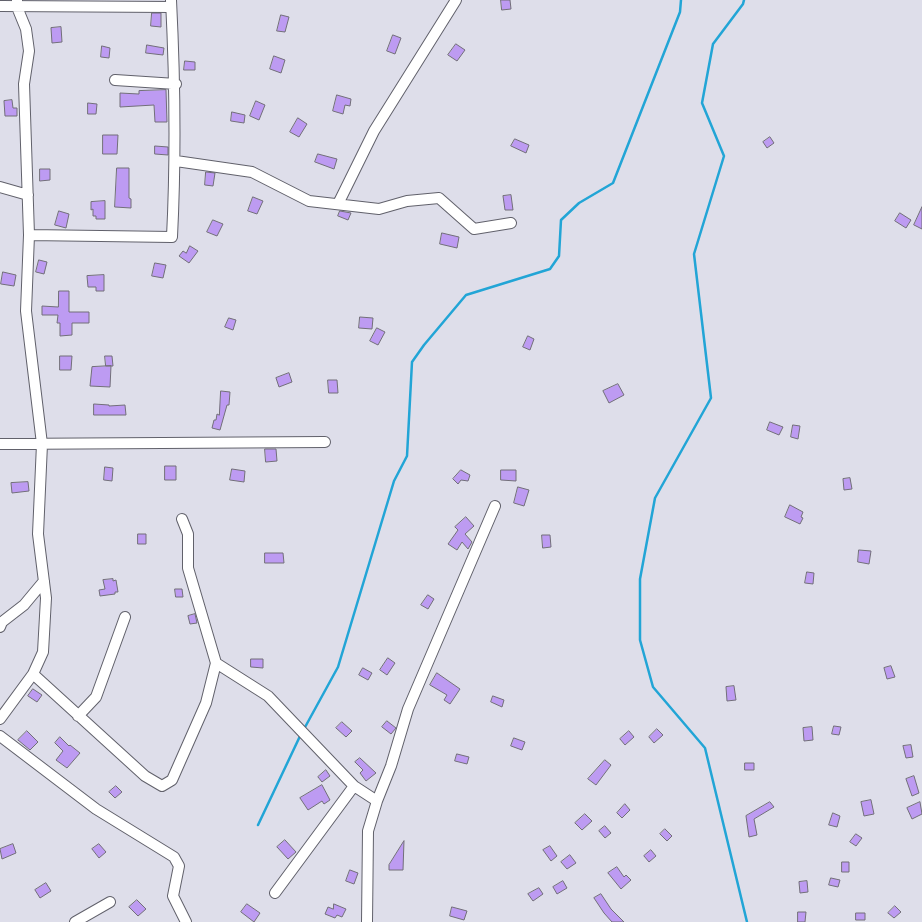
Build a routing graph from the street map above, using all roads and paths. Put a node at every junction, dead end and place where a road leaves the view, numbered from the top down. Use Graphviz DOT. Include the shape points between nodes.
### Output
graph roads {
  1 [pos="456,0"];
  2 [pos="17,3"];
  3 [pos="171,4"];
  4 [pos="0,6"];
  5 [pos="115,80"];
  6 [pos="176,84"];
  7 [pos="176,162"];
  8 [pos="0,187"];
  9 [pos="28,195"];
  10 [pos="338,204"];
  11 [pos="511,223"];
  12 [pos="29,236"];
  13 [pos="326,442"];
  14 [pos="0,444"];
  15 [pos="42,444"];
  16 [pos="495,506"];
  17 [pos="182,519"];
  18 [pos="44,582"];
  19 [pos="125,617"];
  20 [pos="0,626"];
  21 [pos="216,663"];
  22 [pos="33,674"];
  23 [pos="78,716"];
  24 [pos="0,719"];
  25 [pos="0,736"];
  26 [pos="354,786"];
  27 [pos="377,801"];
  28 [pos="275,893"];
  29 [pos="110,902"];
  30 [pos="75,922"];
  31 [pos="186,922"];
  32 [pos="367,922"];
  1 -- 10 [label="street" via="374,131"];
  2 -- 3 [label="street"];
  2 -- 4 [label="street"];
  2 -- 9 [label="street" via="26,29 29,51 24,84"];
  3 -- 6 [label="street"];
  5 -- 6 [label="street"];
  6 -- 7 [label="street"];
  7 -- 10 [label="street" via="252,172 309,201"];
  7 -- 12 [label="street" via="172,237"];
  8 -- 9 [label="street"];
  9 -- 12 [label="street"];
  10 -- 11 [label="street" via="379,209 407,201 440,198 474,229"];
  12 -- 15 [label="street" via="26,311"];
  13 -- 15 [label="street"];
  14 -- 15 [label="street"];
  15 -- 18 [label="street" via="38,534"];
  16 -- 27 [label="street" via="408,709 391,766"];
  17 -- 21 [label="street" via="188,534 188,568"];
  18 -- 20 [label="street" via="24,605"];
  18 -- 22 [label="street" via="46,598 42,652"];
  19 -- 23 [label="street" via="96,696"];
  21 -- 23 [label="street" via="203,710 172,780 162,786 145,776"];
  21 -- 26 [label="street" via="268,696"];
  22 -- 23 [label="street"];
  22 -- 24 [label="street"];
  25 -- 31 [label="street" via="96,809 174,857 178,866 173,896"];
  26 -- 27 [label="street"];
  26 -- 28 [label="street"];
  27 -- 32 [label="street" via="368,831"];
  29 -- 30 [label="street"];
}
